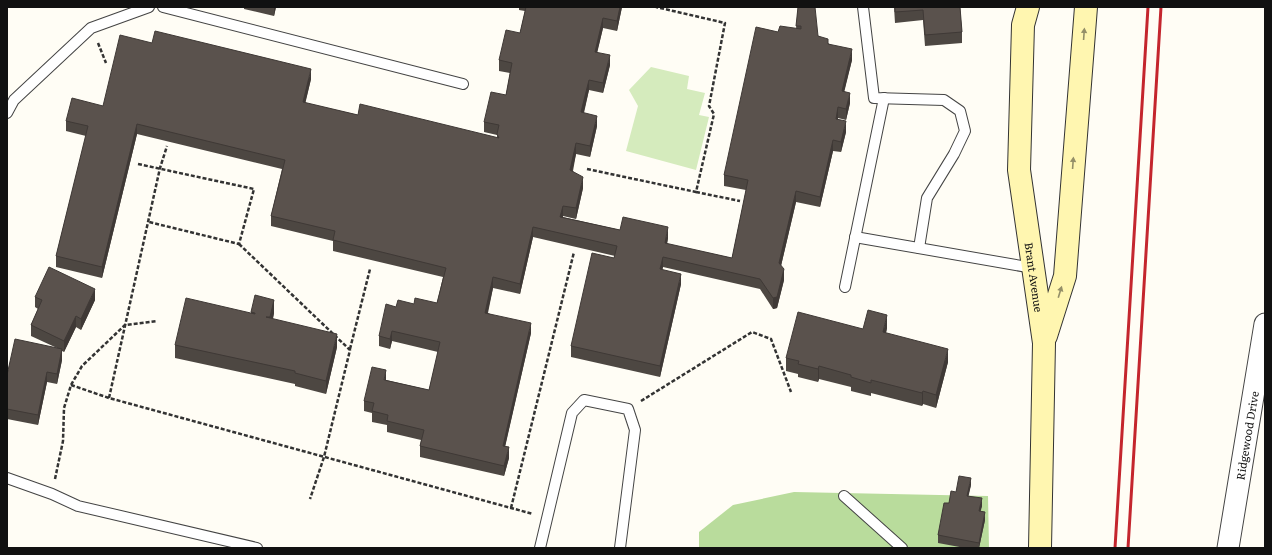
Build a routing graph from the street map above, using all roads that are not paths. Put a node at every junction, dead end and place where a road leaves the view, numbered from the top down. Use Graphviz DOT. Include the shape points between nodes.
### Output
graph roads {
  1 [pos="149,7"];
  2 [pos="162,7"];
  3 [pos="863,7"];
  4 [pos="1028,7"];
  5 [pos="1086,7"];
  6 [pos="463,84"];
  7 [pos="884,98"];
  8 [pos="7,113"];
  9 [pos="855,237"];
  10 [pos="919,248"];
  11 [pos="1033,268"];
  12 [pos="845,287"];
  13 [pos="1265,324"];
  14 [pos="1044,343"];
  15 [pos="7,478"];
  16 [pos="844,496"];
  17 [pos="257,548"];
  18 [pos="540,548"];
  19 [pos="620,548"];
  20 [pos="902,548"];
  21 [pos="1040,548"];
  22 [pos="1228,548"];
  1 -- 8 [label="lane" via="91,28 14,100"];
  2 -- 6 [label="lane"];
  3 -- 7 [label="lane" via="874,98"];
  4 -- 11 [label="main road, Brant Avenue" via="1023,25 1019,170"];
  14 -- 5 [label="main road, one-way" via="1064,276"];
  7 -- 9 [label="lane"];
  7 -- 10 [label="lane" via="944,100 960,111 965,131 927,198"];
  9 -- 10 [label="lane"];
  9 -- 12 [label="lane"];
  10 -- 11 [label="lane"];
  11 -- 14 [label="main road, Brant Avenue"];
  13 -- 22 [label="street, Ridgewood Drive"];
  14 -- 21 [label="main road, Brant Avenue"];
  15 -- 17 [label="lane" via="78,506"];
  16 -- 20 [label="lane"];
  18 -- 19 [label="lane" via="572,413 584,400 628,409 635,430"];
}
